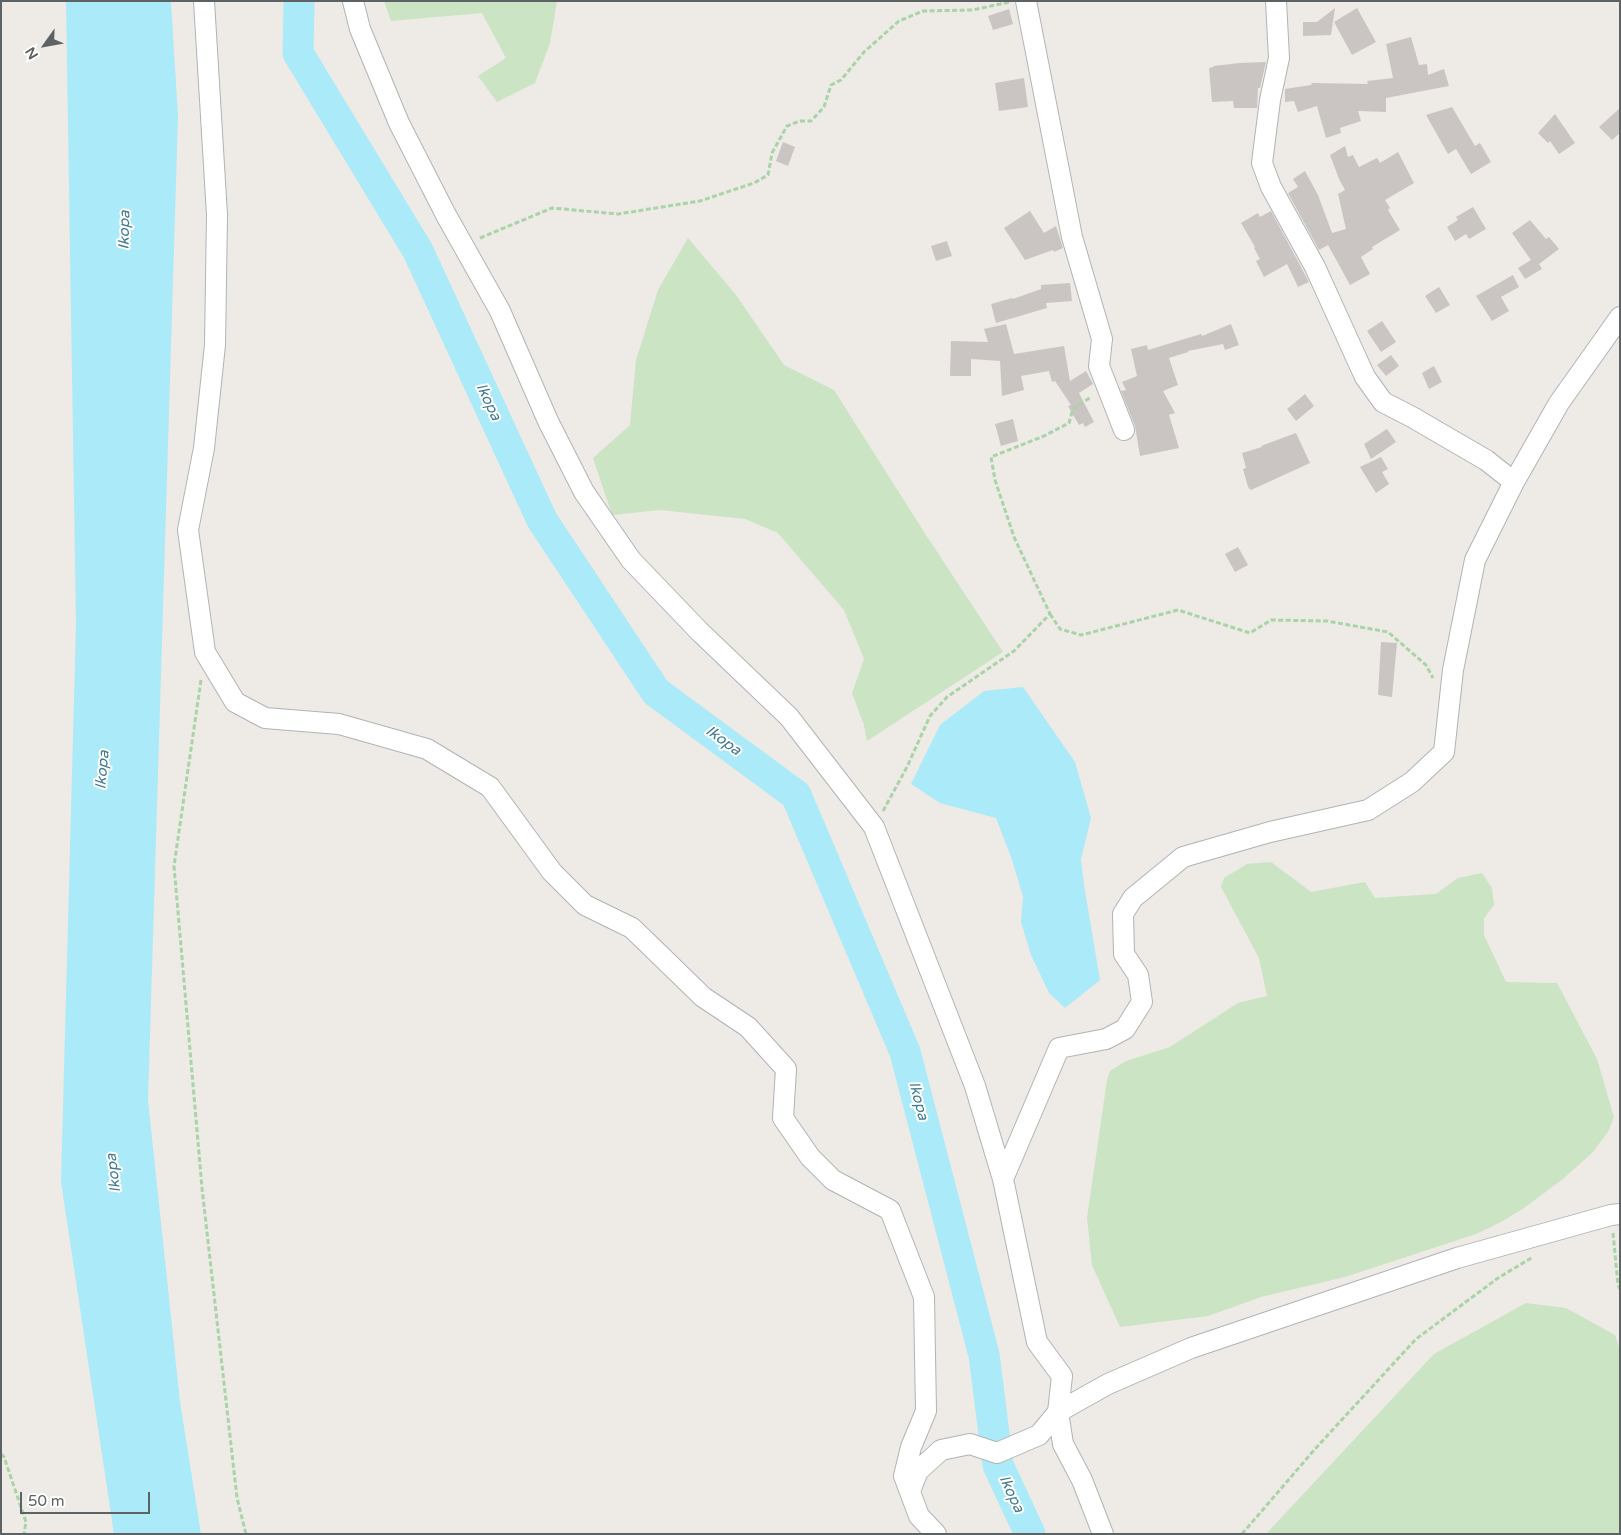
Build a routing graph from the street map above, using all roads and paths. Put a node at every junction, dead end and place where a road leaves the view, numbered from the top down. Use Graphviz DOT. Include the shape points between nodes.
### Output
graph roads {
  1 [pos="204,1"];
  2 [pos="353,1"];
  3 [pos="1013,1"];
  4 [pos="1026,1"];
  5 [pos="1276,1"];
  6 [pos="463,247"];
  7 [pos="1620,317"];
  8 [pos="1108,390"];
  9 [pos="1124,430"];
  10 [pos="1514,482"];
  11 [pos="1050,614"];
  12 [pos="205,652"];
  13 [pos="1435,682"];
  14 [pos="874,827"];
  15 [pos="1003,1179"];
  16 [pos="1615,1215"];
  17 [pos="1539,1253"];
  18 [pos="1620,1289"];
  19 [pos="1058,1412"];
  20 [pos="918,1430"];
  21 [pos="941,1450"];
  22 [pos="1,1454"];
  23 [pos="910,1491"];
  24 [pos="24,1534"];
  25 [pos="246,1534"];
  26 [pos="936,1534"];
  27 [pos="1103,1534"];
  28 [pos="1242,1534"];
  1 -- 12 [label="street" via="217,215 215,344 204,448 188,530"];
  2 -- 6 [label="street" via="360,29 399,123"];
  3 -- 6 [label="path" via="972,10 923,11 900,21 864,52 841,80 831,85 824,107 811,121 787,126 772,153 768,175 754,183 700,201 618,214 552,208"];
  4 -- 8 [label="street" via="1072,237 1102,339 1100,366"];
  5 -- 10 [label="street" via="1279,58 1262,163 1271,187 1315,266 1365,377 1382,402 1486,460"];
  6 -- 14 [label="street" via="500,311 548,421 584,492 631,560 789,717"];
  7 -- 10 [label="street" via="1559,402"];
  8 -- 9 [label="street"];
  8 -- 11 [label="path" via="1073,409 1069,423 991,457 995,480 1014,537"];
  10 -- 15 [label="street" via="1475,560 1452,670 1444,752 1412,782 1368,810 1270,832 1183,857 1133,898 1123,914 1124,954 1138,975 1142,1002 1125,1029 1106,1039 1058,1048"];
  11 -- 13 [label="path" via="1060,630 1081,635 1178,610 1250,633 1271,620 1327,621 1388,632 1426,664"];
  11 -- 14 [label="path" via="1014,651 947,697 930,716"];
  12 -- 20 [label="street" via="235,702 265,718 339,724 427,749 490,787 552,872 585,905 632,928 703,998 748,1027 786,1069 783,1118 810,1158 833,1180 890,1210 924,1297 926,1411"];
  12 -- 25 [label="path" via="174,866 202,1188 237,1498"];
  14 -- 15 [label="street" via="975,1086"];
  15 -- 19 [label="street" via="1036,1342 1062,1376"];
  16 -- 18 [label="path"];
  16 -- 19 [label="street" via="1458,1258 1191,1348 1108,1384"];
  17 -- 28 [label="path" via="1498,1278 1416,1339"];
  19 -- 21 [label="street" via="1039,1435 997,1453 970,1444"];
  19 -- 27 [label="street" via="1063,1444 1082,1480"];
  20 -- 21 [label="street" via="930,1452"];
  20 -- 23 [label="street" via="904,1476"];
  21 -- 23 [label="street" via="918,1471"];
  22 -- 24 [label="path" via="26,1522"];
  23 -- 26 [label="street" via="919,1516"];
}
